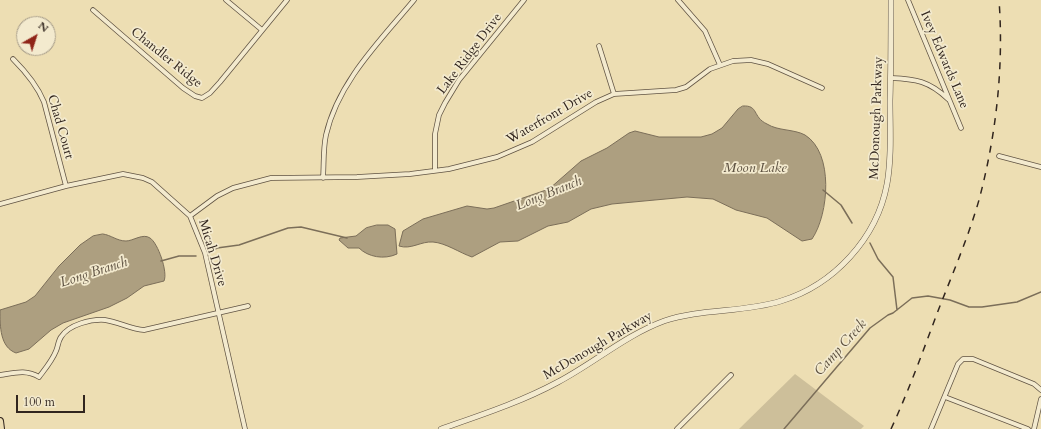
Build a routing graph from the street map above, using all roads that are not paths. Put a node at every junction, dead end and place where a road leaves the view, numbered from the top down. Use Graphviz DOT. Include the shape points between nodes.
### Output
graph roads {
  1 [pos="226,0"];
  2 [pos="287,0"];
  3 [pos="414,0"];
  4 [pos="524,0"];
  5 [pos="678,0"];
  6 [pos="892,0"];
  7 [pos="908,0"];
  8 [pos="93,10"];
  9 [pos="262,30"];
  10 [pos="599,46"];
  11 [pos="14,59"];
  12 [pos="720,64"];
  13 [pos="890,78"];
  14 [pos="822,88"];
  15 [pos="614,94"];
  16 [pos="950,101"];
  17 [pos="961,128"];
  18 [pos="999,156"];
  19 [pos="1041,167"];
  20 [pos="435,170"];
  21 [pos="323,178"];
  22 [pos="66,186"];
  23 [pos="0,204"];
  24 [pos="190,216"];
  25 [pos="248,306"];
  26 [pos="219,313"];
  27 [pos="0,375"];
  28 [pos="731,375"];
  29 [pos="1041,390"];
  30 [pos="945,397"];
  31 [pos="1041,399"];
  32 [pos="0,421"];
  33 [pos="1,429"];
  34 [pos="245,429"];
  35 [pos="441,429"];
  36 [pos="677,429"];
  37 [pos="931,429"];
  38 [pos="1028,429"];
  39 [pos="1034,429"];
  1 -- 9 [label="street"];
  2 -- 9 [label="street, Chandler Ridge"];
  3 -- 21 [label="street" via="359,67 344,90 326,135"];
  4 -- 20 [label="street, Lake Ridge Drive" via="459,80 444,103 435,134"];
  5 -- 12 [label="street" via="706,32"];
  6 -- 13 [label="street, McDonough Parkway"];
  7 -- 16 [label="street, Ivey Edwards Lane"];
  8 -- 9 [label="street, Chandler Ridge" via="183,88 202,98 220,82"];
  10 -- 15 [label="street"];
  11 -- 22 [label="street, Chad Court" via="38,89 44,102"];
  12 -- 14 [label="street, Waterfront Drive" via="751,60"];
  12 -- 15 [label="street, Waterfront Drive" via="686,87 676,90"];
  13 -- 16 [label="street" via="912,78 926,83"];
  13 -- 35 [label="street, McDonough Parkway" via="890,162 882,202 872,226 861,243 844,263 824,280 782,301 762,306 684,315 663,322 641,332 544,389"];
  15 -- 20 [label="street, Waterfront Drive" via="596,102 549,133 513,151 475,163"];
  16 -- 17 [label="street, Ivey Edwards Lane"];
  18 -- 19 [label="street"];
  20 -- 21 [label="street, Waterfront Drive" via="386,176"];
  21 -- 24 [label="street, Waterfront Drive" via="271,178 252,182 217,196"];
  22 -- 23 [label="street, Micah Drive"];
  22 -- 24 [label="street, Micah Drive" via="116,174 133,175 152,182"];
  24 -- 26 [label="street, Micah Drive" via="205,253"];
  25 -- 26 [label="street"];
  26 -- 27 [label="street" via="144,330 104,320 83,323 61,336 55,352 39,377 32,373 19,372"];
  26 -- 34 [label="street, Micah Drive"];
  28 -- 36 [label="street"];
  29 -- 30 [label="street" via="1034,384 967,358 958,364"];
  30 -- 37 [label="street"];
  30 -- 38 [label="street"];
  31 -- 39 [label="street"];
  32 -- 33 [label="main road"];
}
